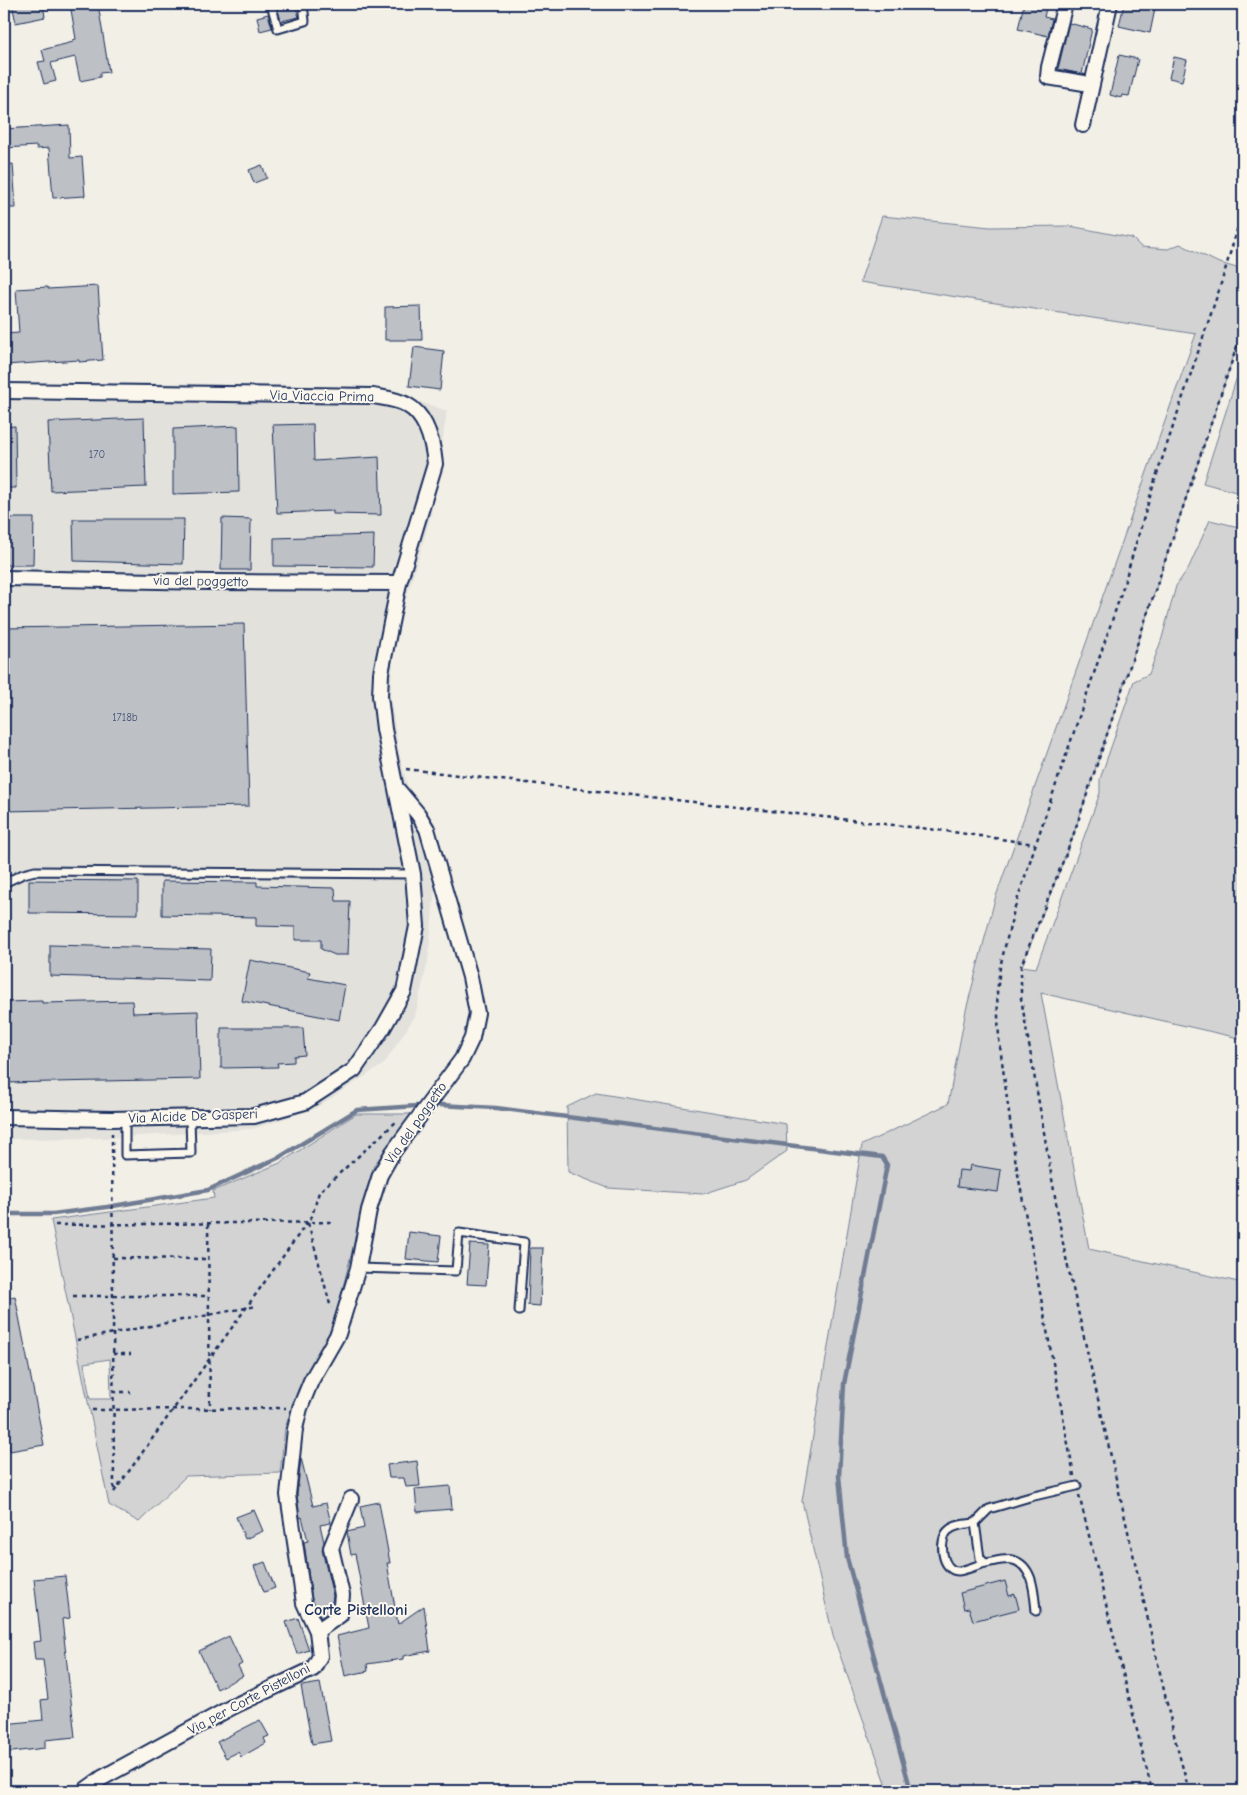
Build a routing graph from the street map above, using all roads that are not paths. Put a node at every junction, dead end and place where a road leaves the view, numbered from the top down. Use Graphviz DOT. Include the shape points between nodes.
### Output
graph roads {
  1 [pos="271,4"];
  2 [pos="303,4"];
  3 [pos="1065,4"];
  4 [pos="1110,4"];
  5 [pos="1084,84"];
  6 [pos="1083,125"];
  7 [pos="4,391"];
  8 [pos="4,578"];
  9 [pos="399,582"];
  10 [pos="397,794"];
  11 [pos="413,874"];
  12 [pos="4,883"];
  13 [pos="4,1117"];
  14 [pos="190,1117"];
  15 [pos="118,1119"];
  16 [pos="358,1268"];
  17 [pos="519,1311"];
  18 [pos="1077,1486"];
  19 [pos="288,1495"];
  20 [pos="351,1499"];
  21 [pos="975,1523"];
  22 [pos="985,1562"];
  23 [pos="1036,1612"];
  24 [pos="317,1631"];
  25 [pos="84,1791"];
  1 -- 2 [label="lane" via="278,29 304,21"];
  3 -- 5 [label="street" via="1048,76"];
  4 -- 6 [label="street"];
  7 -- 9 [label="street, Via Viaccia Prima" via="373,396 391,398 408,405 429,434 434,464"];
  8 -- 9 [label="street, via del poggetto"];
  9 -- 10 [label="street, Via Viaccia Prima" via="381,673 380,696"];
  10 -- 11 [label="street, Via Alcide De Gasperi"];
  10 -- 16 [label="street, Via del poggetto" via="418,814 426,828 470,977 477,1013 472,1038 462,1059 393,1152 380,1175 369,1210"];
  11 -- 12 [label="lane" via="34,871"];
  11 -- 14 [label="street, Via Alcide De Gasperi" via="417,926 404,991 354,1070 305,1102 254,1116"];
  13 -- 15 [label="street, Via Alcide De Gasperi"];
  14 -- 15 [label="street, Via Alcide De Gasperi"];
  14 -- 15 [label="lane" via="191,1153 125,1155"];
  16 -- 17 [label="lane" via="456,1271 459,1234 524,1242"];
  16 -- 19 [label="street, Via del poggetto" via="338,1334 311,1381 300,1408"];
  18 -- 21 [label="lane" via="989,1509"];
  19 -- 24 [label="street, Via per Corte Pistelloni" via="304,1602"];
  20 -- 24 [label="street" via="330,1548 342,1595 340,1615"];
  21 -- 22 [label="lane" via="980,1558"];
  21 -- 22 [label="lane" via="947,1530 942,1538 944,1559 949,1568 958,1571"];
  22 -- 23 [label="lane" via="1011,1559 1026,1568 1031,1578"];
  24 -- 25 [label="street, Via per Corte Pistelloni" via="320,1656 313,1669 232,1707"];
}
